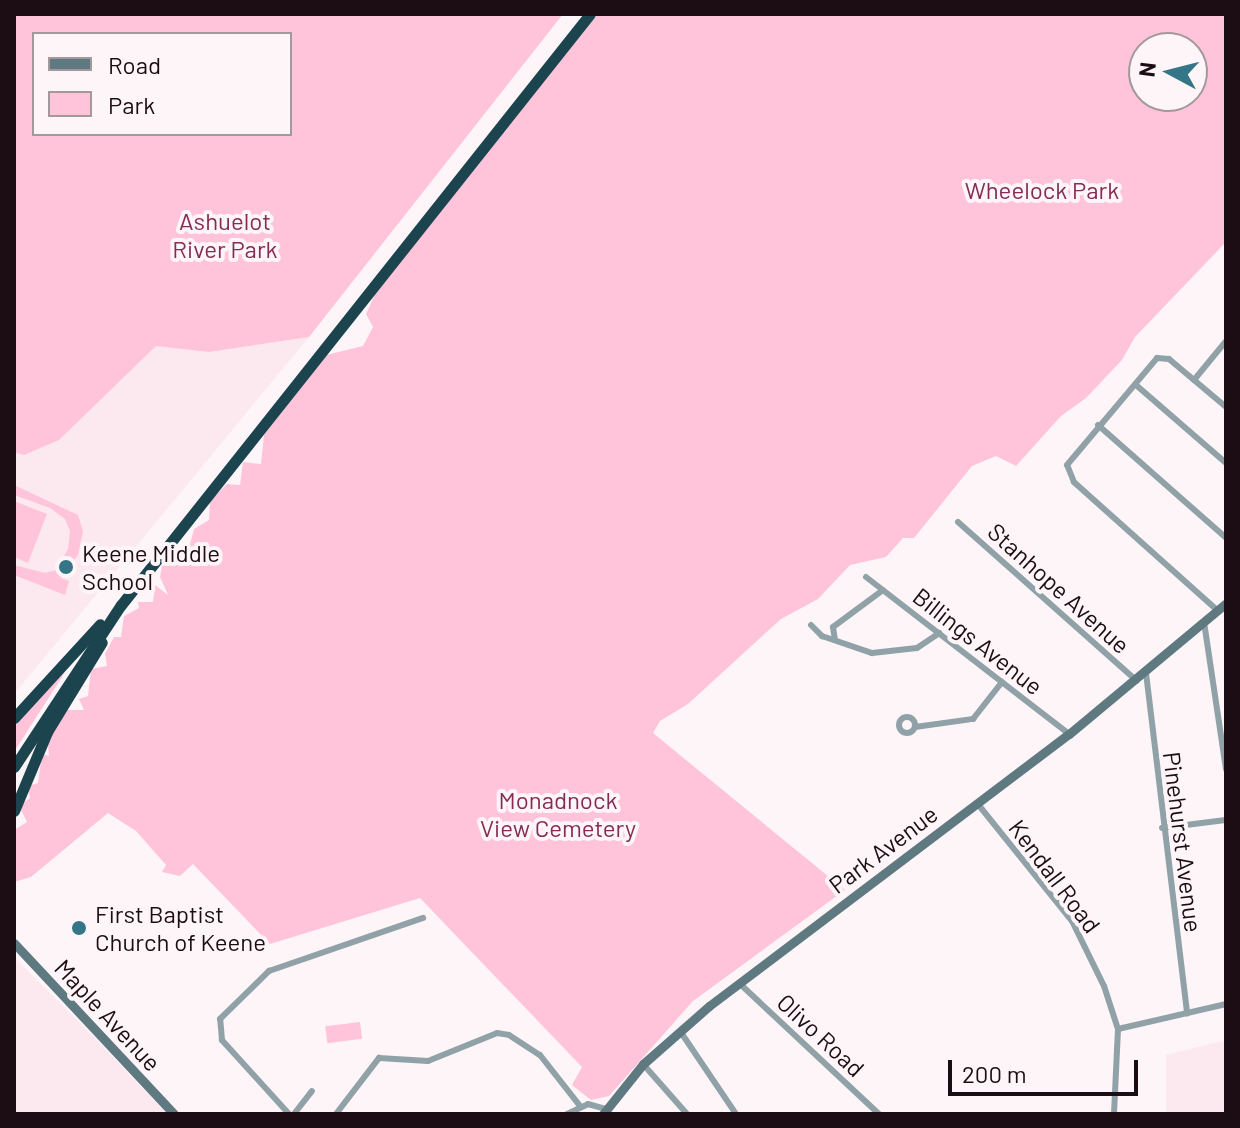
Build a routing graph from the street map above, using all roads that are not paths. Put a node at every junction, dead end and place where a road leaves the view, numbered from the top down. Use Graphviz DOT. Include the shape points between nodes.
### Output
graph roads {
  1 [pos="590,14"];
  2 [pos="1226,341"];
  3 [pos="1194,380"];
  4 [pos="1136,385"];
  5 [pos="1226,407"];
  6 [pos="1098,425"];
  7 [pos="1226,463"];
  8 [pos="958,522"];
  9 [pos="1226,538"];
  10 [pos="866,577"];
  11 [pos="883,590"];
  12 [pos="1226,603"];
  13 [pos="121,605"];
  14 [pos="1217,610"];
  15 [pos="1204,622"];
  16 [pos="811,625"];
  17 [pos="939,633"];
  18 [pos="835,640"];
  19 [pos="1146,673"];
  20 [pos="1137,681"];
  21 [pos="1002,682"];
  22 [pos="14,718"];
  23 [pos="915,727"];
  24 [pos="1069,734"];
  25 [pos="14,767"];
  26 [pos="1226,769"];
  27 [pos="977,803"];
  28 [pos="14,811"];
  29 [pos="1226,820"];
  30 [pos="1162,828"];
  31 [pos="423,918"];
  32 [pos="14,943"];
  33 [pos="739,983"];
  34 [pos="1226,1004"];
  35 [pos="1187,1014"];
  36 [pos="1118,1029"];
  37 [pos="679,1030"];
  38 [pos="643,1064"];
  39 [pos="312,1091"];
  40 [pos="580,1106"];
  41 [pos="604,1112"];
  42 [pos="174,1114"];
  43 [pos="291,1114"];
  44 [pos="336,1114"];
  45 [pos="567,1114"];
  46 [pos="687,1114"];
  47 [pos="736,1114"];
  48 [pos="879,1114"];
  49 [pos="1114,1114"];
  1 -- 13 [label="highway"];
  2 -- 3 [label="street"];
  3 -- 4 [label="street" via="1163,357 1152,361"];
  3 -- 5 [label="street"];
  4 -- 6 [label="street"];
  4 -- 7 [label="street"];
  6 -- 9 [label="street"];
  6 -- 14 [label="street" via="1070,458 1067,471"];
  8 -- 20 [label="street, Stanhope Avenue"];
  10 -- 11 [label="street, Billings Avenue"];
  11 -- 17 [label="street, Billings Avenue"];
  11 -- 18 [label="street" via="833,627"];
  12 -- 14 [label="street, Park Avenue"];
  13 -- 22 [label="highway"];
  13 -- 25 [label="highway"];
  13 -- 28 [label="highway" via="47,732"];
  14 -- 15 [label="street, Park Avenue"];
  15 -- 19 [label="street, Park Avenue"];
  15 -- 26 [label="street"];
  16 -- 18 [label="street"];
  17 -- 18 [label="street" via="917,648 886,653 859,651"];
  17 -- 21 [label="street, Billings Avenue"];
  19 -- 20 [label="street, Park Avenue"];
  19 -- 30 [label="street, Pinehurst Avenue"];
  20 -- 24 [label="street, Park Avenue"];
  21 -- 23 [label="street" via="973,719"];
  21 -- 24 [label="street, Billings Avenue"];
  24 -- 27 [label="street, Park Avenue"];
  27 -- 33 [label="street, Park Avenue"];
  27 -- 36 [label="street, Kendall Road" via="1072,921"];
  29 -- 30 [label="street"];
  30 -- 35 [label="street, Pinehurst Avenue"];
  31 -- 43 [label="street" via="269,971 220,1019 222,1040"];
  32 -- 42 [label="street, Maple Avenue"];
  33 -- 37 [label="street, Park Avenue"];
  33 -- 48 [label="street, Olivo Road"];
  34 -- 35 [label="street"];
  35 -- 36 [label="street"];
  36 -- 49 [label="street, Kendall Road"];
  37 -- 38 [label="street, Park Avenue"];
  37 -- 47 [label="street"];
  38 -- 41 [label="street, Park Avenue"];
  38 -- 46 [label="street"];
  39 -- 43 [label="street"];
  40 -- 41 [label="street, Park Avenue"];
  40 -- 44 [label="street" via="540,1055 497,1033 428,1061 379,1058"];
  40 -- 45 [label="street"];
}
